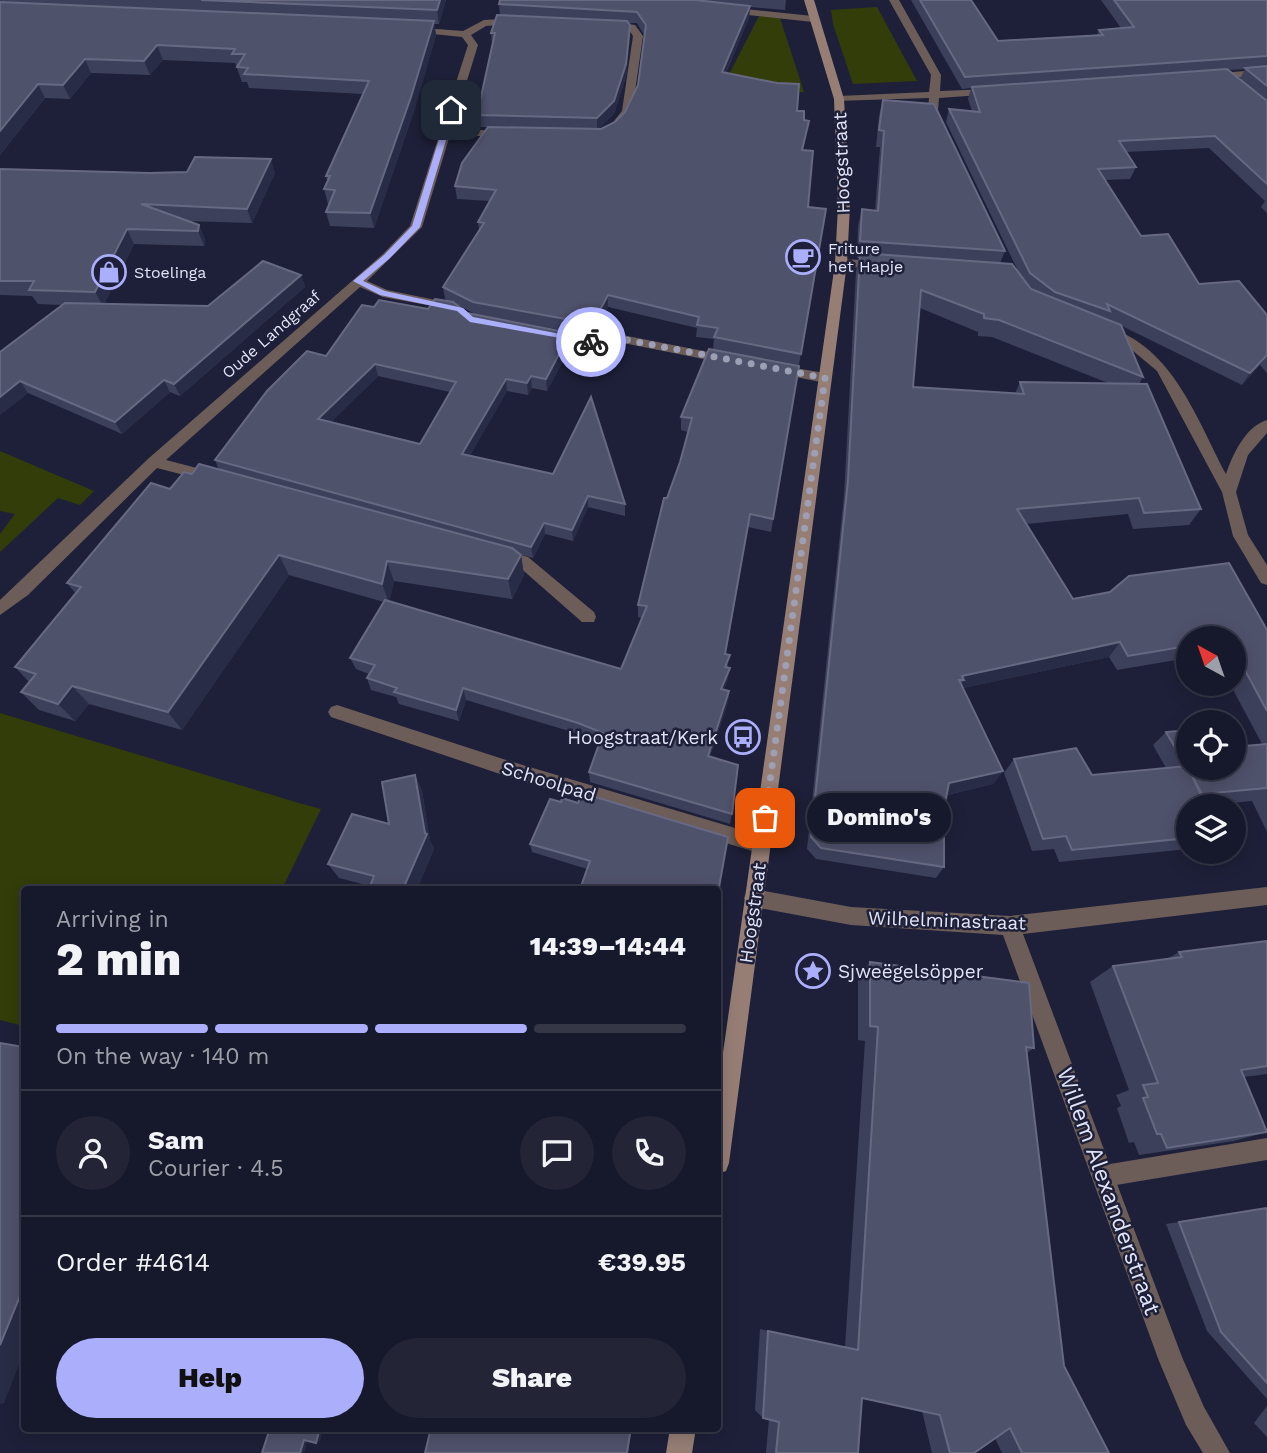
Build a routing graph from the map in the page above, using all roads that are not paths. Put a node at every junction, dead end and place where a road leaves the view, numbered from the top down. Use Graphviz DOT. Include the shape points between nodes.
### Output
graph roads {
  1 [pos="692,0"];
  2 [pos="809,0"];
  3 [pos="894,0"];
  4 [pos="813,19"];
  5 [pos="523,21"];
  6 [pos="600,24"];
  7 [pos="404,29"];
  8 [pos="465,34"];
  9 [pos="1267,72"];
  10 [pos="1225,76"];
  11 [pos="1198,78"];
  12 [pos="1236,85"];
  13 [pos="1004,91"];
  14 [pos="934,96"];
  15 [pos="839,99"];
  16 [pos="444,132"];
  17 [pos="607,132"];
  18 [pos="521,135"];
  19 [pos="945,136"];
  20 [pos="841,263"];
  21 [pos="893,266"];
  22 [pos="357,281"];
  23 [pos="470,319"];
  24 [pos="1097,328"];
  25 [pos="537,332"];
  26 [pos="825,378"];
  27 [pos="1267,425"];
  28 [pos="154,462"];
  29 [pos="233,483"];
  30 [pos="1229,492"];
  31 [pos="482,550"];
  32 [pos="1267,579"];
  33 [pos="0,609"];
  34 [pos="588,617"];
  35 [pos="337,712"];
  36 [pos="762,845"];
  37 [pos="1267,896"];
  38 [pos="754,898"];
  39 [pos="1010,926"];
  40 [pos="721,1141"];
  41 [pos="1267,1149"];
  42 [pos="1104,1176"];
  43 [pos="682,1432"];
  44 [pos="679,1453"];
  45 [pos="1217,1453"];
  1 -- 4 [label="street" via="694,6"];
  2 -- 4 [label="main road, Hoogstraat"];
  3 -- 14 [label="street" via="936,75"];
  4 -- 15 [label="main road, Hoogstraat"];
  5 -- 8 [label="street" via="484,23"];
  6 -- 17 [label="street" via="632,27 638,36 627,112"];
  7 -- 8 [label="street"];
  8 -- 16 [label="street, Oude Landgraaf" via="474,45"];
  9 -- 10 [label="street"];
  10 -- 11 [label="street"];
  10 -- 12 [label="street"];
  13 -- 14 [label="street"];
  14 -- 15 [label="street"];
  14 -- 19 [label="street" via="933,111"];
  15 -- 20 [label="main road, Hoogstraat" via="844,206"];
  16 -- 18 [label="street"];
  16 -- 22 [label="street, Oude Landgraaf" via="416,227"];
  20 -- 21 [label="street"];
  20 -- 26 [label="main road, Hoogstraat"];
  22 -- 23 [label="street" via="383,293 460,309"];
  22 -- 28 [label="street, Oude Landgraaf"];
  24 -- 30 [label="street" via="1137,346 1161,368"];
  25 -- 26 [label="street" via="604,345 622,339"];
  26 -- 36 [label="main road, Hoogstraat"];
  27 -- 30 [label="street" via="1245,445"];
  28 -- 29 [label="street"];
  28 -- 33 [label="street, Oude Landgraaf"];
  30 -- 32 [label="street" via="1241,536"];
  31 -- 34 [label="street" via="522,561"];
  35 -- 36 [label="street, Schoolpad"];
  36 -- 38 [label="main road, Hoogstraat"];
  37 -- 39 [label="street, Wilhelminastraat"];
  38 -- 39 [label="street, Wilhelminastraat" via="851,916"];
  38 -- 40 [label="main road, Hoogstraat"];
  39 -- 42 [label="street, Willem Alexanderstraat"];
  41 -- 42 [label="street"];
  42 -- 45 [label="street, Willem Alexanderstraat" via="1171,1361"];
  43 -- 44 [label="main road"];
}
